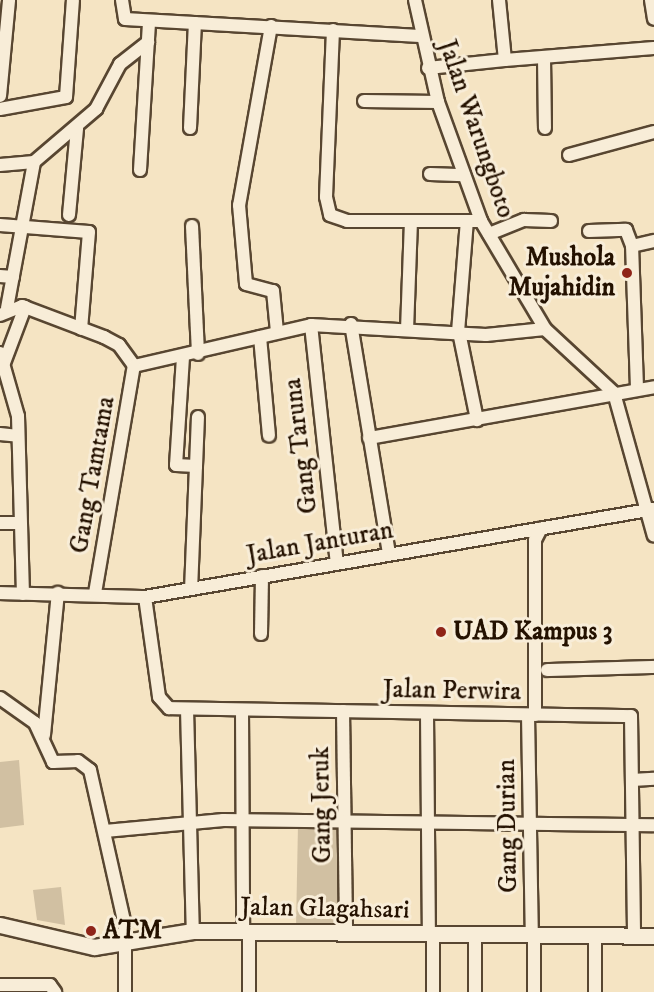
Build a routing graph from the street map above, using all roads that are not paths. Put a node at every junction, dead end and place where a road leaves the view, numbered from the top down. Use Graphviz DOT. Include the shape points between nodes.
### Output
graph roads {
  1 [pos="9,0"];
  2 [pos="73,0"];
  3 [pos="122,0"];
  4 [pos="415,0"];
  5 [pos="500,0"];
  6 [pos="651,0"];
  7 [pos="654,19"];
  8 [pos="149,21"];
  9 [pos="195,23"];
  10 [pos="271,26"];
  11 [pos="333,30"];
  12 [pos="420,36"];
  13 [pos="148,42"];
  14 [pos="654,48"];
  15 [pos="544,58"];
  16 [pos="506,60"];
  17 [pos="428,68"];
  18 [pos="0,96"];
  19 [pos="364,102"];
  20 [pos="438,102"];
  21 [pos="0,109"];
  22 [pos="77,128"];
  23 [pos="190,128"];
  24 [pos="545,128"];
  25 [pos="654,132"];
  26 [pos="569,155"];
  27 [pos="34,162"];
  28 [pos="0,165"];
  29 [pos="140,170"];
  30 [pos="430,174"];
  31 [pos="464,175"];
  32 [pos="69,215"];
  33 [pos="467,221"];
  34 [pos="482,221"];
  35 [pos="551,221"];
  36 [pos="411,223"];
  37 [pos="0,225"];
  38 [pos="192,226"];
  39 [pos="24,227"];
  40 [pos="589,231"];
  41 [pos="489,234"];
  42 [pos="654,241"];
  43 [pos="632,246"];
  44 [pos="0,276"];
  45 [pos="13,277"];
  46 [pos="25,307"];
  47 [pos="4,311"];
  48 [pos="351,324"];
  49 [pos="311,325"];
  50 [pos="81,329"];
  51 [pos="544,329"];
  52 [pos="407,330"];
  53 [pos="277,332"];
  54 [pos="458,332"];
  55 [pos="260,337"];
  56 [pos="198,354"];
  57 [pos="183,357"];
  58 [pos="2,358"];
  59 [pos="134,366"];
  60 [pos="654,387"];
  61 [pos="637,388"];
  62 [pos="614,393"];
  63 [pos="198,417"];
  64 [pos="477,420"];
  65 [pos="0,434"];
  66 [pos="18,436"];
  67 [pos="269,436"];
  68 [pos="369,438"];
  69 [pos="196,466"];
  70 [pos="650,510"];
  71 [pos="0,523"];
  72 [pos="19,523"];
  73 [pos="542,528"];
  74 [pos="654,536"];
  75 [pos="389,554"];
  76 [pos="337,562"];
  77 [pos="262,576"];
  78 [pos="191,588"];
  79 [pos="0,592"];
  80 [pos="58,593"];
  81 [pos="95,593"];
  82 [pos="23,594"];
  83 [pos="145,597"];
  84 [pos="261,634"];
  85 [pos="654,667"];
  86 [pos="548,670"];
  87 [pos="0,698"];
  88 [pos="187,709"];
  89 [pos="242,711"];
  90 [pos="343,711"];
  91 [pos="427,714"];
  92 [pos="532,715"];
  93 [pos="44,735"];
  94 [pos="654,779"];
  95 [pos="632,780"];
  96 [pos="243,821"];
  97 [pos="430,821"];
  98 [pos="345,822"];
  99 [pos="189,823"];
  100 [pos="530,823"];
  101 [pos="654,825"];
  102 [pos="631,826"];
  103 [pos="105,831"];
  104 [pos="0,925"];
  105 [pos="193,931"];
  106 [pos="246,932"];
  107 [pos="346,934"];
  108 [pos="431,935"];
  109 [pos="475,935"];
  110 [pos="533,936"];
  111 [pos="596,936"];
  112 [pos="634,936"];
  113 [pos="654,936"];
  114 [pos="127,940"];
  115 [pos="0,985"];
  116 [pos="55,992"];
  117 [pos="125,992"];
  118 [pos="249,992"];
  119 [pos="433,992"];
  120 [pos="475,992"];
  121 [pos="534,992"];
  122 [pos="595,992"];
  1 -- 18 [label="street"];
  2 -- 21 [label="street" via="66,97"];
  3 -- 8 [label="street" via="124,18"];
  4 -- 12 [label="street, Jalan Warungboto"];
  5 -- 16 [label="street"];
  6 -- 7 [label="street"];
  8 -- 9 [label="street"];
  8 -- 13 [label="street"];
  9 -- 10 [label="street"];
  9 -- 23 [label="street"];
  10 -- 11 [label="street"];
  10 -- 53 [label="street" via="239,205 246,284 274,293"];
  11 -- 12 [label="street"];
  11 -- 36 [label="street" via="329,212 341,220"];
  12 -- 17 [label="street, Jalan Warungboto"];
  13 -- 22 [label="street" via="120,64 96,109"];
  13 -- 29 [label="street"];
  14 -- 15 [label="street"];
  15 -- 16 [label="street"];
  15 -- 24 [label="street"];
  16 -- 17 [label="street"];
  17 -- 20 [label="street, Jalan Warungboto"];
  19 -- 20 [label="street"];
  20 -- 31 [label="street, Jalan Warungboto"];
  22 -- 27 [label="street"];
  22 -- 32 [label="street"];
  25 -- 26 [label="street"];
  27 -- 28 [label="street"];
  27 -- 39 [label="street"];
  30 -- 31 [label="street"];
  31 -- 34 [label="street, Jalan Warungboto"];
  33 -- 34 [label="street"];
  33 -- 36 [label="street"];
  33 -- 54 [label="street"];
  34 -- 41 [label="street, Jalan Warungboto"];
  35 -- 41 [label="street" via="520,221"];
  36 -- 52 [label="street"];
  37 -- 39 [label="street"];
  38 -- 56 [label="street"];
  39 -- 45 [label="street"];
  39 -- 50 [label="street" via="89,232"];
  40 -- 43 [label="street" via="626,230"];
  41 -- 51 [label="street, Jalan Warungboto"];
  42 -- 43 [label="street"];
  43 -- 61 [label="street"];
  44 -- 45 [label="street"];
  45 -- 47 [label="street"];
  46 -- 47 [label="street"];
  46 -- 50 [label="street"];
  46 -- 58 [label="street"];
  48 -- 49 [label="street"];
  48 -- 52 [label="street"];
  48 -- 68 [label="street"];
  49 -- 53 [label="street"];
  49 -- 76 [label="street, Gang Taruna"];
  50 -- 59 [label="street" via="113,341"];
  51 -- 54 [label="street"];
  51 -- 62 [label="street, Jalan Warungboto"];
  52 -- 54 [label="street"];
  53 -- 55 [label="street"];
  54 -- 64 [label="street"];
  55 -- 56 [label="street"];
  55 -- 67 [label="street"];
  56 -- 57 [label="street"];
  57 -- 59 [label="street"];
  57 -- 69 [label="street" via="176,465"];
  58 -- 66 [label="street" via="15,397"];
  59 -- 81 [label="street, Gang Tamtama"];
  60 -- 61 [label="street"];
  61 -- 62 [label="street"];
  62 -- 64 [label="street"];
  62 -- 70 [label="street"];
  63 -- 69 [label="street"];
  64 -- 68 [label="street"];
  65 -- 66 [label="street"];
  66 -- 72 [label="street"];
  68 -- 75 [label="street"];
  69 -- 78 [label="street"];
  70 -- 73 [label="street, Jalan Janturan"];
  70 -- 74 [label="street"];
  71 -- 72 [label="street"];
  72 -- 82 [label="street"];
  73 -- 75 [label="street, Jalan Janturan"];
  73 -- 92 [label="street, Gang Durian" via="535,540"];
  75 -- 76 [label="street, Jalan Janturan"];
  76 -- 77 [label="street, Jalan Janturan"];
  77 -- 78 [label="street, Jalan Janturan"];
  77 -- 84 [label="street"];
  78 -- 83 [label="street, Jalan Janturan"];
  79 -- 82 [label="street, Jalan Janturan"];
  80 -- 81 [label="street, Jalan Janturan"];
  80 -- 82 [label="street, Jalan Janturan"];
  80 -- 93 [label="street"];
  81 -- 83 [label="street, Jalan Janturan"];
  83 -- 88 [label="street, Jalan Perwira" via="159,697 169,708"];
  85 -- 86 [label="street"];
  87 -- 93 [label="street" via="21,708"];
  88 -- 89 [label="street, Jalan Perwira"];
  88 -- 99 [label="street"];
  89 -- 90 [label="street, Jalan Perwira"];
  89 -- 96 [label="street"];
  90 -- 91 [label="street, Jalan Perwira"];
  90 -- 98 [label="street, Gang Jeruk"];
  91 -- 92 [label="street, Jalan Perwira"];
  91 -- 97 [label="street"];
  92 -- 95 [label="street, Jalan Perwira" via="632,716"];
  92 -- 100 [label="street, Gang Durian"];
  93 -- 103 [label="street" via="53,762 87,765"];
  94 -- 95 [label="street"];
  95 -- 102 [label="street, Jalan Perwira"];
  96 -- 98 [label="street"];
  96 -- 99 [label="street"];
  96 -- 106 [label="street"];
  97 -- 98 [label="street"];
  97 -- 100 [label="street"];
  97 -- 108 [label="street"];
  98 -- 107 [label="street, Gang Jeruk"];
  99 -- 103 [label="street"];
  99 -- 105 [label="street"];
  100 -- 102 [label="street"];
  100 -- 110 [label="street, Gang Durian"];
  101 -- 102 [label="street"];
  102 -- 112 [label="street, Jalan Perwira"];
  103 -- 114 [label="street"];
  104 -- 114 [label="street, Jalan Glagahsari" via="94,946"];
  105 -- 106 [label="street, Jalan Glagahsari"];
  105 -- 114 [label="street, Jalan Glagahsari"];
  106 -- 107 [label="street, Jalan Glagahsari"];
  106 -- 118 [label="street"];
  107 -- 108 [label="street, Jalan Glagahsari"];
  108 -- 109 [label="street, Jalan Glagahsari"];
  108 -- 119 [label="street"];
  109 -- 110 [label="street, Jalan Glagahsari"];
  109 -- 120 [label="street"];
  110 -- 111 [label="street, Jalan Glagahsari"];
  110 -- 121 [label="street, Gang Durian"];
  111 -- 112 [label="street, Jalan Glagahsari"];
  111 -- 122 [label="street"];
  112 -- 113 [label="street, Jalan Glagahsari"];
  114 -- 117 [label="street"];
  115 -- 116 [label="street" via="50,985"];
}
